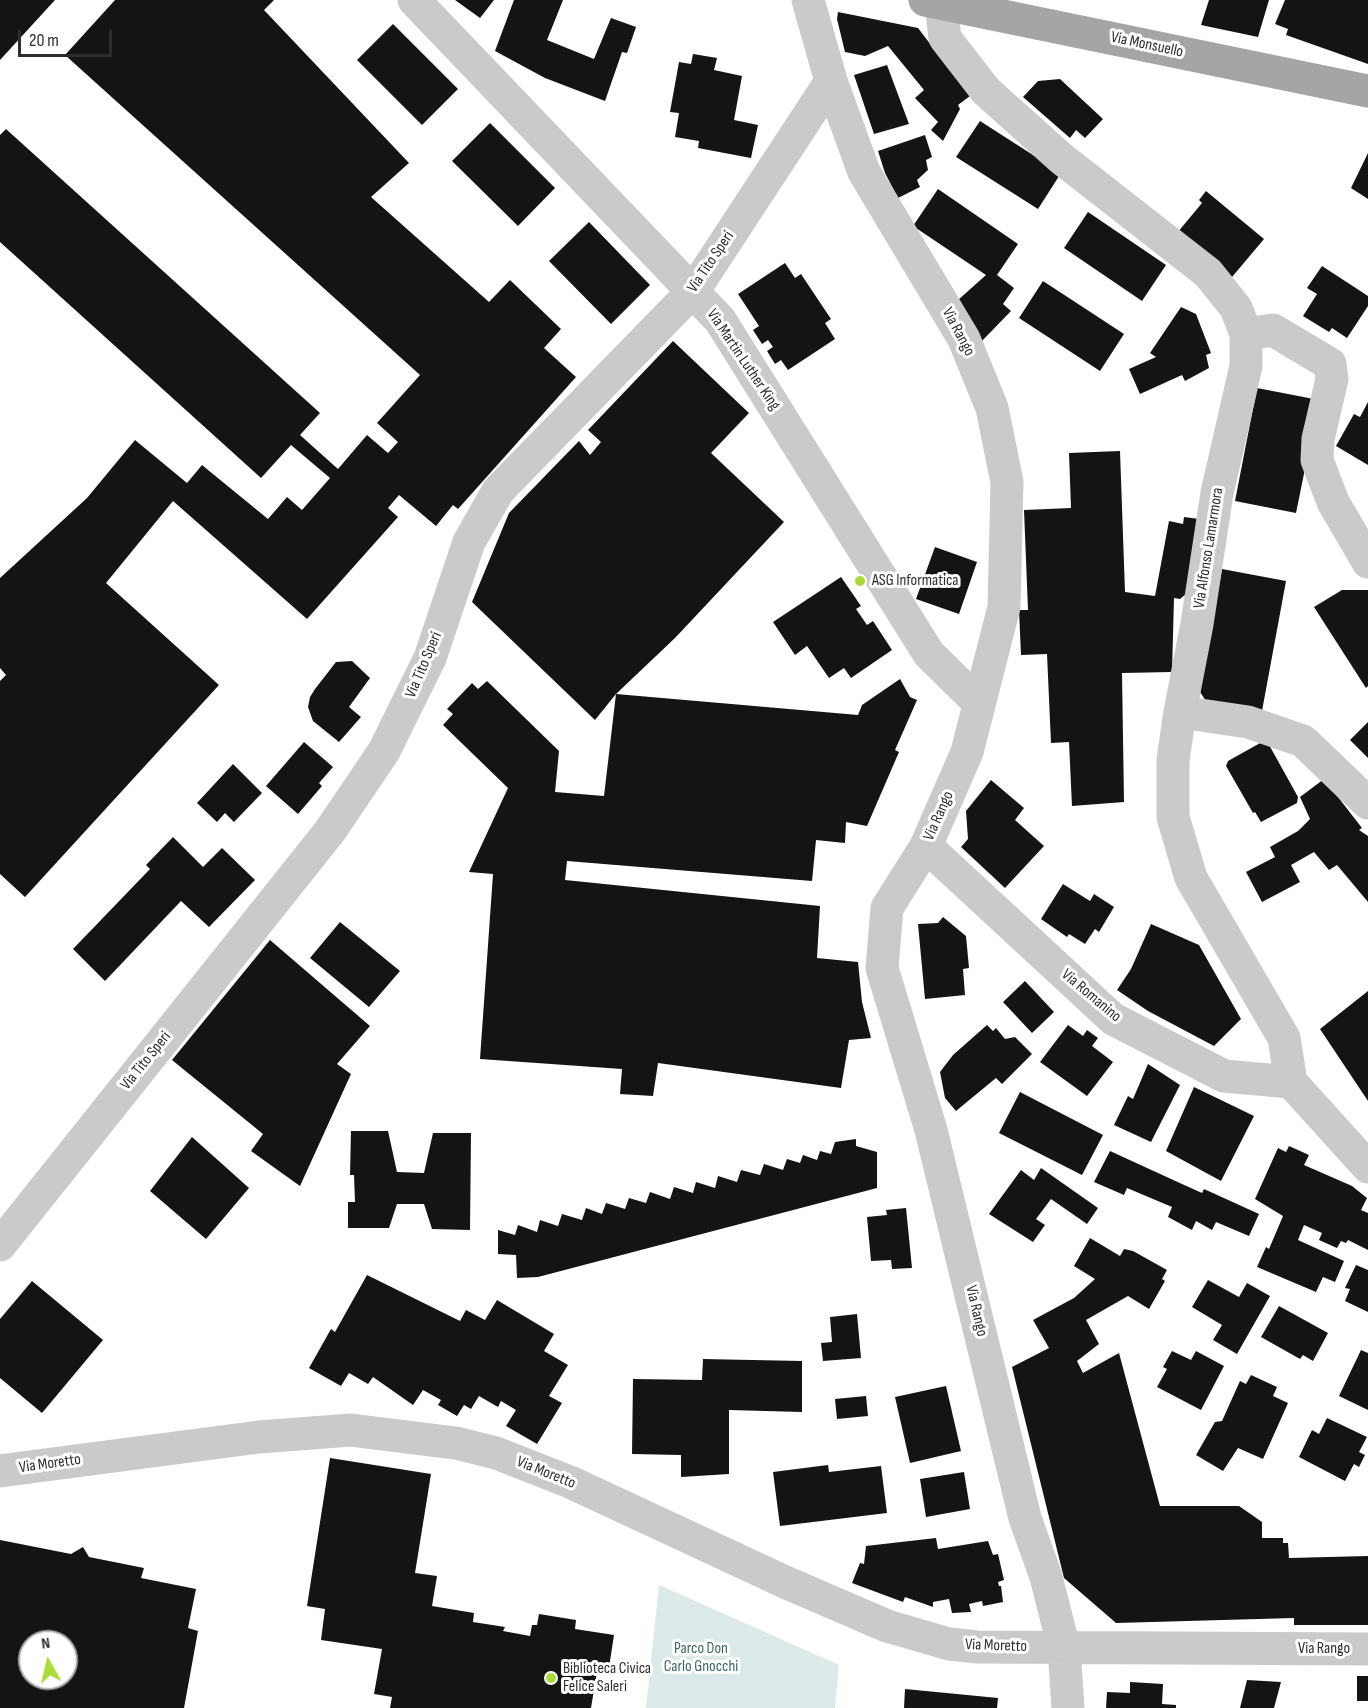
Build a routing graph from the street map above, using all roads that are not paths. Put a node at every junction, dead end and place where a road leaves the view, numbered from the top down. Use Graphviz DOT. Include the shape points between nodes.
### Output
graph roads {
  1 [pos="414,0"];
  2 [pos="808,0"];
  3 [pos="933,2"];
  4 [pos="831,81"];
  5 [pos="1368,91"];
  6 [pos="694,290"];
  7 [pos="1246,334"];
  8 [pos="1368,562"];
  9 [pos="979,703"];
  10 [pos="1180,712"];
  11 [pos="1368,803"];
  12 [pos="926,846"];
  13 [pos="1291,1082"];
  14 [pos="1368,1167"];
  15 [pos="0,1245"];
  16 [pos="0,1471"];
  17 [pos="1064,1648"];
  18 [pos="1368,1649"];
  19 [pos="1068,1708"];
  1 -- 6 [label="street, Via Martin Luther King"];
  2 -- 4 [label="street, Via Rango"];
  3 -- 5 [label="main road, Via Monsuello"];
  3 -- 7 [label="street, Via Alfonso Lamarmora" via="945,38 986,91 1062,159 1208,273 1236,308"];
  4 -- 6 [label="street, Via Tito Speri"];
  4 -- 9 [label="street, Via Rango" via="864,172 964,339 992,408 1007,482 1004,607"];
  6 -- 9 [label="street, Via Martin Luther King" via="720,320 929,654"];
  6 -- 15 [label="street, Via Tito Speri" via="498,492 469,542 430,658 384,751 330,831"];
  7 -- 8 [label="street" via="1273,330 1330,364 1332,379 1317,460 1333,502"];
  7 -- 10 [label="street, Via Alfonso Lamarmora" via="1246,366 1217,493"];
  9 -- 12 [label="street, Via Rango" via="967,752"];
  10 -- 11 [label="street" via="1248,722 1303,741"];
  10 -- 13 [label="street, Via Alfonso Lamarmora" via="1173,760 1173,817 1191,878 1284,1038"];
  12 -- 13 [label="street, Via Romanino" via="1113,1018 1224,1076"];
  12 -- 17 [label="street, Via Rango" via="887,908 882,968 931,1130 1025,1518 1046,1577"];
  13 -- 14 [label="street"];
  16 -- 17 [label="street, Via Moretto" via="259,1437 351,1430 456,1443 496,1453 570,1482 887,1626 958,1645"];
  17 -- 18 [label="street, Via Rango"];
  17 -- 19 [label="street, Via Rango"];
}
